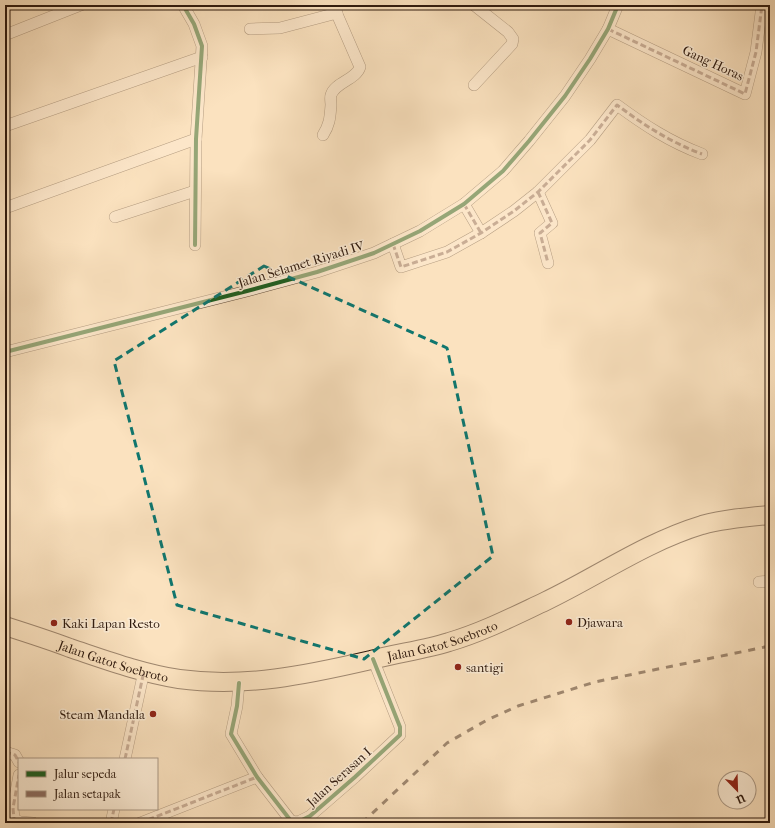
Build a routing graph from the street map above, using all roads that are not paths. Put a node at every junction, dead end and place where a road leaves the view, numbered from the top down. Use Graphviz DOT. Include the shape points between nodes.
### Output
graph roads {
  1 [pos="81,5"];
  2 [pos="183,5"];
  3 [pos="474,5"];
  4 [pos="618,5"];
  5 [pos="762,5"];
  6 [pos="335,9"];
  7 [pos="250,29"];
  8 [pos="608,29"];
  9 [pos="5,35"];
  10 [pos="202,57"];
  11 [pos="474,85"];
  12 [pos="5,126"];
  13 [pos="323,135"];
  14 [pos="196,139"];
  15 [pos="702,154"];
  16 [pos="195,191"];
  17 [pos="538,192"];
  18 [pos="464,204"];
  19 [pos="5,208"];
  20 [pos="115,217"];
  21 [pos="481,233"];
  22 [pos="393,244"];
  23 [pos="195,245"];
  24 [pos="548,263"];
  25 [pos="5,352"];
  26 [pos="770,515"];
  27 [pos="5,626"];
  28 [pos="373,659"];
  29 [pos="144,671"];
  30 [pos="240,682"];
  31 [pos="5,752"];
  32 [pos="124,758"];
  33 [pos="18,760"];
  34 [pos="257,777"];
  35 [pos="18,780"];
  36 [pos="114,810"];
  37 [pos="14,821"];
  38 [pos="153,821"];
  39 [pos="33,823"];
  40 [pos="111,823"];
  41 [pos="140,823"];
  1 -- 9 [label="street"];
  2 -- 10 [label="street" via="199,36"];
  3 -- 11 [label="street" via="513,39 512,44"];
  4 -- 8 [label="street, Jalan Selamet Riyadi IV"];
  5 -- 8 [label="street, Gang Horas" via="756,52 745,94"];
  6 -- 7 [label="street" via="280,28"];
  6 -- 13 [label="street" via="360,67 358,72 339,85 331,95 330,121"];
  8 -- 18 [label="street, Jalan Selamet Riyadi IV" via="565,96 529,141 502,172"];
  10 -- 12 [label="street"];
  10 -- 14 [label="street"];
  14 -- 16 [label="street"];
  14 -- 19 [label="street"];
  15 -- 17 [label="street" via="668,139 617,105 590,140"];
  16 -- 20 [label="street"];
  16 -- 23 [label="street"];
  17 -- 21 [label="street"];
  17 -- 24 [label="street" via="552,223 540,233"];
  18 -- 21 [label="street"];
  18 -- 22 [label="street, Jalan Selamet Riyadi IV"];
  21 -- 22 [label="street" via="447,252 401,267"];
  22 -- 25 [label="street, Jalan Selamet Riyadi IV" via="317,272"];
  26 -- 28 [label="main road, Jalan Gatot Soebroto" via="703,525 671,536 570,590 476,633 447,643"];
  27 -- 29 [label="main road, Jalan Gatot Soebroto" via="114,664"];
  28 -- 30 [label="main road, Jalan Gatot Soebroto" via="310,674"];
  28 -- 34 [label="street, Jalan Serasan I" via="400,727 400,735 316,811 300,821 291,821"];
  29 -- 30 [label="main road, Jalan Gatot Soebroto" via="178,679"];
  29 -- 32 [label="street"];
  30 -- 34 [label="street, Jalan Serasan I" via="231,734"];
  31 -- 33 [label="street" via="15,755"];
  34 -- 38 [label="street"];
  35 -- 37 [label="street" via="13,808"];
  36 -- 40 [label="street"];
  37 -- 39 [label="street"];
  38 -- 41 [label="street"];
}
